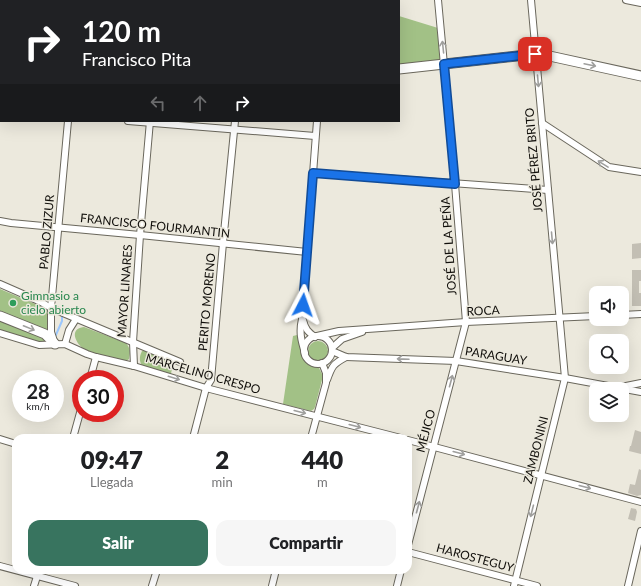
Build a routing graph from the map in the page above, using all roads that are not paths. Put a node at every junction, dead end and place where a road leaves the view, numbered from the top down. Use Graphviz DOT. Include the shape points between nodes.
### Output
graph roads {
  1 [pos="438,0"];
  2 [pos="530,0"];
  3 [pos="626,0"];
  4 [pos="641,3"];
  5 [pos="535,54"];
  6 [pos="444,64"];
  7 [pos="400,69"];
  8 [pos="641,76"];
  9 [pos="68,122"];
  10 [pos="149,122"];
  11 [pos="235,122"];
  12 [pos="317,122"];
  13 [pos="542,123"];
  14 [pos="234,130"];
  15 [pos="315,136"];
  16 [pos="641,172"];
  17 [pos="313,173"];
  18 [pos="455,184"];
  19 [pos="548,190"];
  20 [pos="0,221"];
  21 [pos="58,227"];
  22 [pos="140,234"];
  23 [pos="223,243"];
  24 [pos="307,252"];
  25 [pos="0,284"];
  26 [pos="51,308"];
  27 [pos="641,314"];
  28 [pos="629,315"];
  29 [pos="0,316"];
  30 [pos="589,316"];
  31 [pos="559,318"];
  32 [pos="76,319"];
  33 [pos="302,319"];
  34 [pos="466,322"];
  35 [pos="371,329"];
  36 [pos="0,333"];
  37 [pos="316,336"];
  38 [pos="133,342"];
  39 [pos="55,344"];
  40 [pos="65,344"];
  41 [pos="332,349"];
  42 [pos="304,353"];
  43 [pos="96,357"];
  44 [pos="346,357"];
  45 [pos="456,361"];
  46 [pos="180,362"];
  47 [pos="322,363"];
  48 [pos="134,366"];
  49 [pos="92,370"];
  50 [pos="564,378"];
  51 [pos="326,382"];
  52 [pos="589,383"];
  53 [pos="641,383"];
  54 [pos="629,386"];
  55 [pos="206,388"];
  56 [pos="629,390"];
  57 [pos="641,392"];
  58 [pos="317,416"];
  59 [pos="77,422"];
  60 [pos="73,434"];
  61 [pos="194,434"];
  62 [pos="312,434"];
  63 [pos="386,434"];
  64 [pos="0,439"];
  65 [pos="412,441"];
  66 [pos="12,443"];
  67 [pos="434,446"];
  68 [pos="541,475"];
  69 [pos="641,502"];
  70 [pos="412,530"];
  71 [pos="641,531"];
  72 [pos="412,553"];
  73 [pos="0,566"];
  74 [pos="12,568"];
  75 [pos="38,574"];
  76 [pos="41,574"];
  77 [pos="155,574"];
  78 [pos="275,574"];
  79 [pos="400,574"];
  80 [pos="515,583"];
  81 [pos="34,586"];
  82 [pos="75,586"];
  83 [pos="152,586"];
  84 [pos="272,586"];
  85 [pos="397,586"];
  86 [pos="537,586"];
  87 [pos="628,586"];
  6 -- 1 [label="street, JOSÉ DE LA PEÑA, one-way"];
  2 -- 5 [label="street, JOSÉ PÉREZ BRITO"];
  3 -- 4 [label="street"];
  5 -- 6 [label="street"];
  5 -- 8 [label="street, one-way"];
  5 -- 13 [label="street, JOSÉ PÉREZ BRITO, one-way"];
  6 -- 7 [label="street"];
  6 -- 18 [label="street, JOSÉ DE LA PEÑA"];
  9 -- 21 [label="street, PABLO ZIZUR"];
  10 -- 14 [label="street"];
  10 -- 22 [label="street, MAYOR LINARES"];
  11 -- 14 [label="street, PERITO MORENO"];
  12 -- 15 [label="street"];
  16 -- 13 [label="street, one-way" via="608,168"];
  13 -- 19 [label="street, JOSÉ PÉREZ BRITO"];
  14 -- 15 [label="street"];
  14 -- 23 [label="street, PERITO MORENO"];
  15 -- 17 [label="street"];
  17 -- 18 [label="street"];
  17 -- 24 [label="street"];
  18 -- 19 [label="street"];
  18 -- 34 [label="street, JOSÉ DE LA PEÑA"];
  19 -- 31 [label="street, JOSÉ PÉREZ BRITO, one-way"];
  20 -- 21 [label="street, FRANCISCO FOURMANTIN"];
  21 -- 22 [label="street, FRANCISCO FOURMANTIN"];
  21 -- 26 [label="street, PABLO ZIZUR"];
  22 -- 23 [label="street, FRANCISCO FOURMANTIN"];
  22 -- 38 [label="street, MAYOR LINARES"];
  23 -- 24 [label="street, FRANCISCO FOURMANTIN"];
  23 -- 55 [label="street, PERITO MORENO" via="211,380"];
  24 -- 33 [label="street"];
  25 -- 26 [label="street, MARCELINO CRESPO"];
  26 -- 32 [label="street, MARCELINO CRESPO"];
  26 -- 39 [label="street, PABLO ZIZUR" via="51,332"];
  27 -- 28 [label="street"];
  29 -- 39 [label="street, one-way" via="45,334"];
  30 -- 31 [label="street, ROCA"];
  31 -- 34 [label="street, ROCA"];
  31 -- 50 [label="street, ZAMBONINI"];
  32 -- 38 [label="street, MARCELINO CRESPO"];
  32 -- 40 [label="street"];
  33 -- 37 [label="street" via="306,330"];
  33 -- 42 [label="street" via="300,337"];
  34 -- 35 [label="street, ROCA"];
  34 -- 45 [label="street, MÉJICO"];
  35 -- 37 [label="street" via="339,331"];
  35 -- 41 [label="street" via="342,339"];
  36 -- 39 [label="street, MARCELINO CRESPO" via="39,345"];
  37 -- 41 [label="street" via="326,338"];
  37 -- 42 [label="street" via="306,344"];
  38 -- 46 [label="street, MARCELINO CRESPO"];
  38 -- 48 [label="street, MAYOR LINARES"];
  39 -- 40 [label="street, MARCELINO CRESPO"];
  40 -- 43 [label="street, MARCELINO CRESPO"];
  41 -- 44 [label="street, PARAGUAY"];
  41 -- 47 [label="street" via="329,358"];
  42 -- 47 [label="street" via="309,361"];
  43 -- 48 [label="street, MARCELINO CRESPO"];
  43 -- 49 [label="street"];
  45 -- 44 [label="street, PARAGUAY, one-way"];
  44 -- 51 [label="street" via="334,364"];
  45 -- 50 [label="street, PARAGUAY"];
  67 -- 45 [label="street, MÉJICO, one-way"];
  47 -- 51 [label="street"];
  48 -- 55 [label="street, MARCELINO CRESPO, one-way"];
  50 -- 52 [label="street, PARAGUAY"];
  50 -- 68 [label="street, ZAMBONINI"];
  51 -- 58 [label="street"];
  53 -- 54 [label="street"];
  55 -- 58 [label="street, MARCELINO CRESPO, one-way"];
  55 -- 61 [label="street, PERITO MORENO"];
  56 -- 57 [label="street, PARAGUAY"];
  58 -- 62 [label="street"];
  58 -- 63 [label="street, MARCELINO CRESPO, one-way"];
  59 -- 60 [label="street"];
  64 -- 66 [label="street"];
  65 -- 67 [label="street"];
  67 -- 68 [label="street, one-way"];
  70 -- 67 [label="street, MÉJICO, one-way"];
  68 -- 69 [label="street, one-way"];
  68 -- 80 [label="street, ZAMBONINI, one-way"];
  71 -- 87 [label="street"];
  72 -- 80 [label="street, HAROSTEGUY"];
  73 -- 74 [label="street"];
  75 -- 81 [label="street"];
  76 -- 82 [label="street"];
  77 -- 83 [label="street"];
  78 -- 84 [label="street"];
  79 -- 85 [label="street"];
  80 -- 86 [label="street, HAROSTEGUY"];
}
